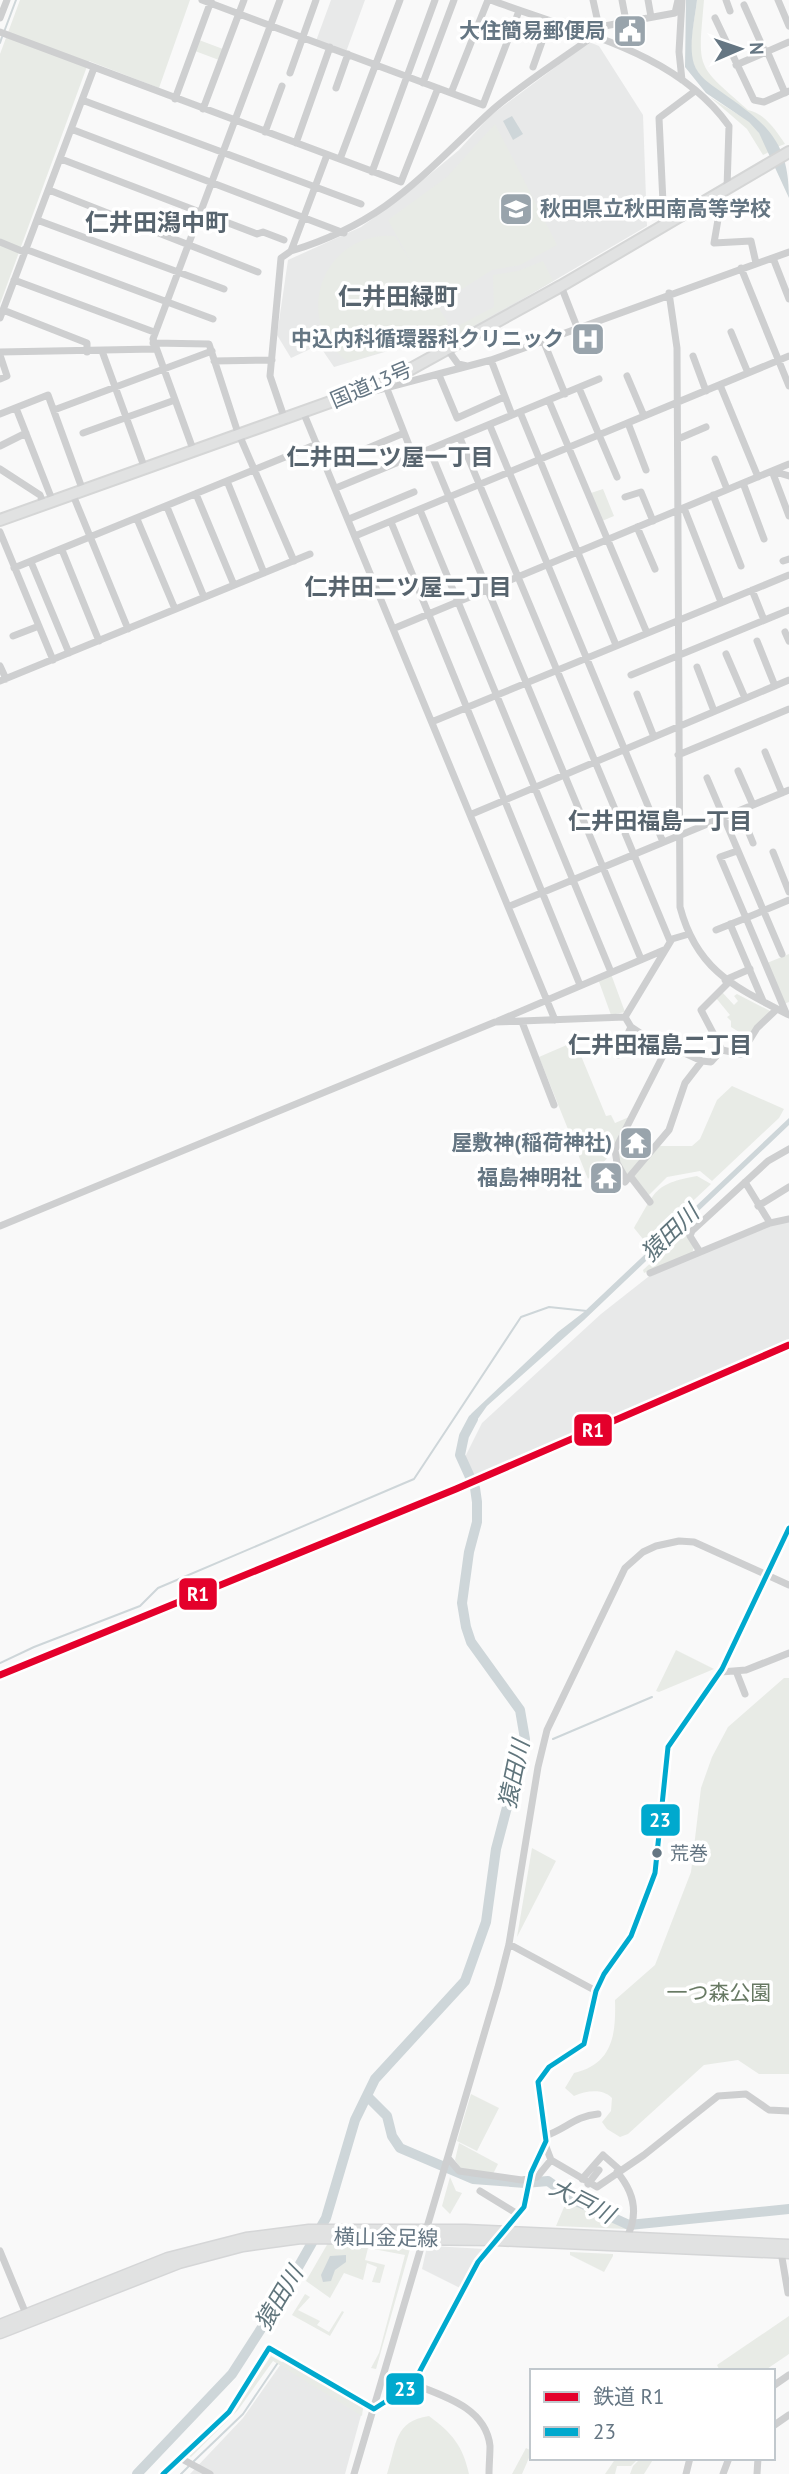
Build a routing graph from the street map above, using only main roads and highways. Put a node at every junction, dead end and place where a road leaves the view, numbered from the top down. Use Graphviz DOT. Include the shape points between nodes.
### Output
graph roads {
  1 [pos="789,152"];
  2 [pos="0,520"];
  3 [pos="308,2234"];
  4 [pos="787,2250"];
  5 [pos="0,2325"];
  6 [pos="0,2333"];
  1 -- 2 [label="highway, 国道13号" via="448,350 353,396"];
  3 -- 4 [label="main road, 横山金足線" via="500,2236"];
  3 -- 5 [label="main road, 横山金足線" via="246,2238 168,2258"];
  3 -- 6 [label="main road, 横山金足線" via="179,2263"];
}
